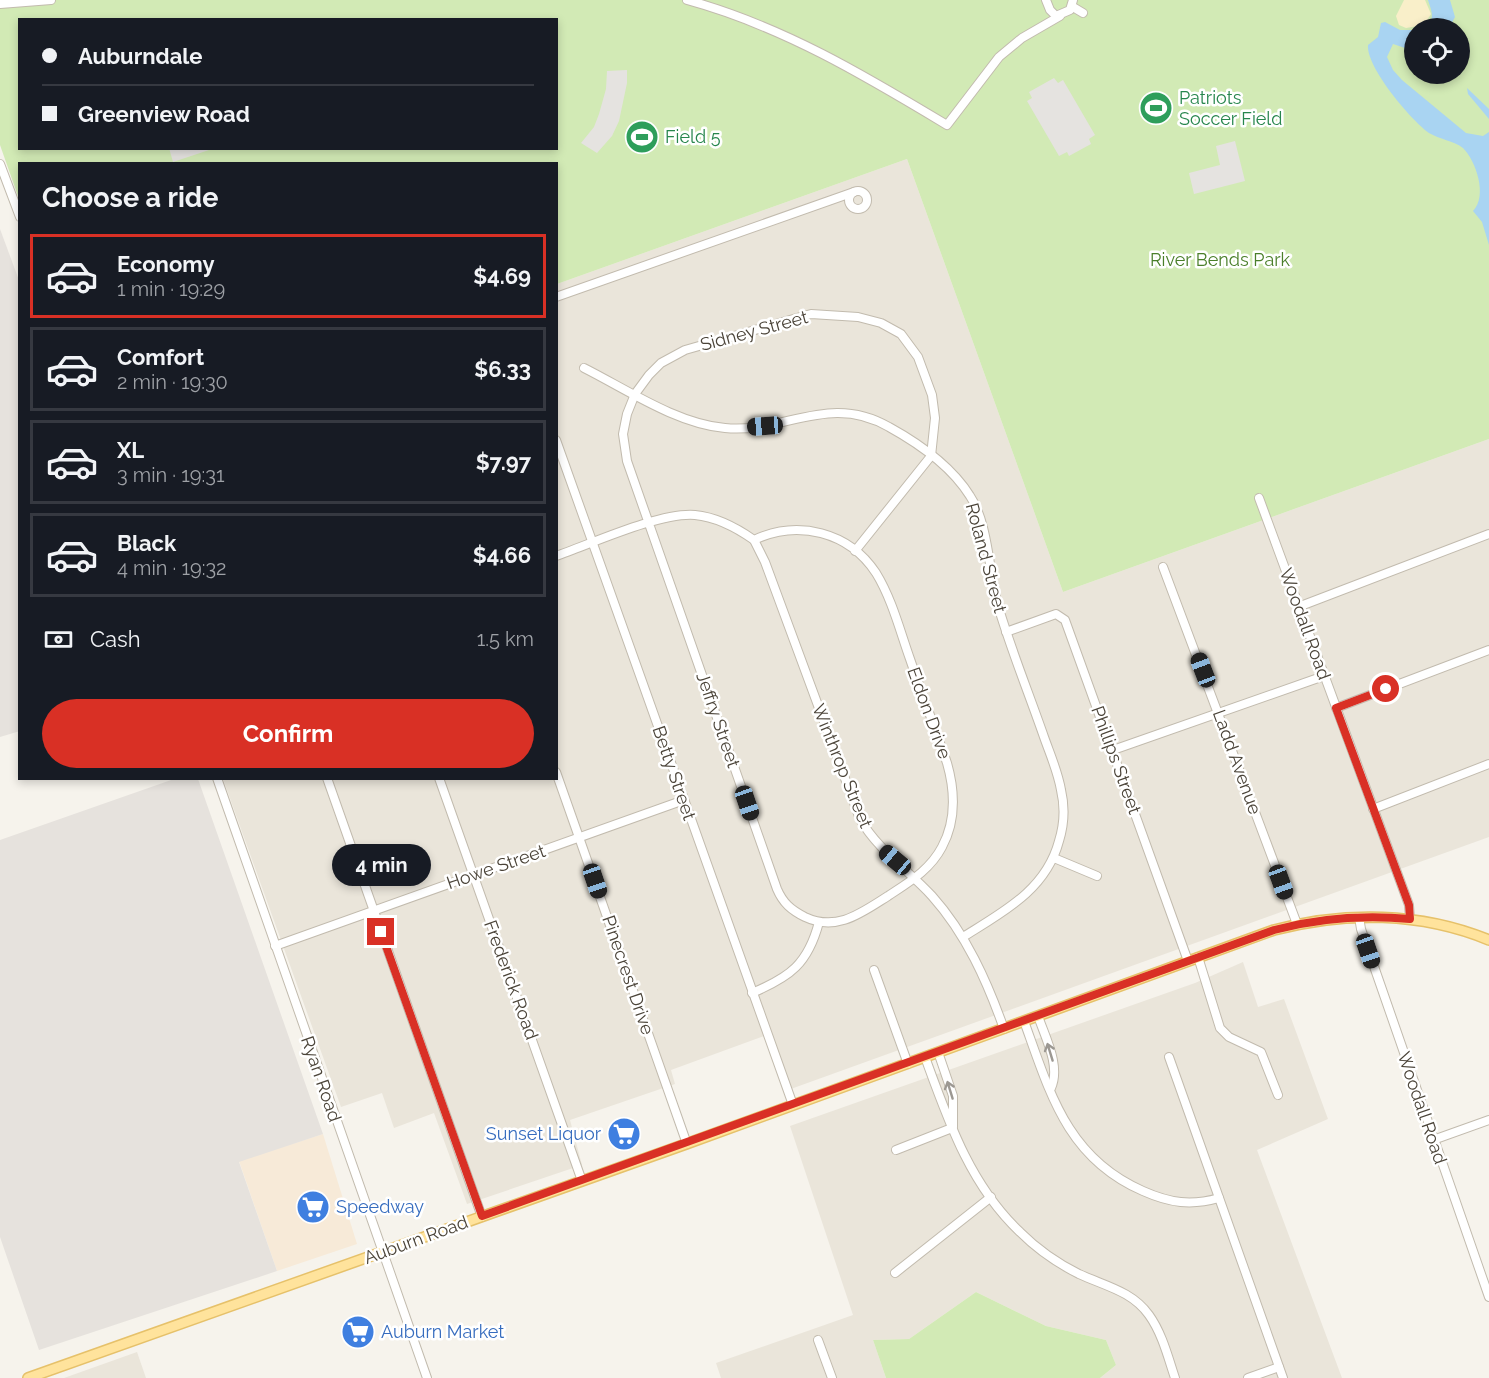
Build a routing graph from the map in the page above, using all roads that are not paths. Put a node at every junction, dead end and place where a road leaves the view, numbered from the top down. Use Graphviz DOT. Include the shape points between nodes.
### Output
graph roads {
  1 [pos="51,0"];
  2 [pos="687,0"];
  3 [pos="1046,0"];
  4 [pos="1073,3"];
  5 [pos="0,4"];
  6 [pos="1051,12"];
  7 [pos="1083,13"];
  8 [pos="1060,16"];
  9 [pos="1051,21"];
  10 [pos="0,164"];
  11 [pos="854,192"];
  12 [pos="841,197"];
  13 [pos="852,206"];
  14 [pos="18,213"];
  15 [pos="558,296"];
  16 [pos="584,368"];
  17 [pos="635,394"];
  18 [pos="558,446"];
  19 [pos="931,456"];
  20 [pos="1259,498"];
  21 [pos="649,523"];
  22 [pos="1489,534"];
  23 [pos="754,540"];
  24 [pos="593,543"];
  25 [pos="855,551"];
  26 [pos="558,555"];
  27 [pos="1163,567"];
  28 [pos="1298,607"];
  29 [pos="1006,632"];
  30 [pos="1489,650"];
  31 [pos="1324,676"];
  32 [pos="1336,708"];
  33 [pos="1218,712"];
  34 [pos="1113,750"];
  35 [pos="1489,764"];
  36 [pos="558,777"];
  37 [pos="218,780"];
  38 [pos="328,780"];
  39 [pos="440,780"];
  40 [pos="684,800"];
  41 [pos="1373,809"];
  42 [pos="580,837"];
  43 [pos="1054,858"];
  44 [pos="473,875"];
  45 [pos="1097,876"];
  46 [pos="915,878"];
  47 [pos="374,910"];
  48 [pos="1359,917"];
  49 [pos="1410,919"];
  50 [pos="819,922"];
  51 [pos="1296,924"];
  52 [pos="963,937"];
  53 [pos="1489,940"];
  54 [pos="275,946"];
  55 [pos="1193,959"];
  56 [pos="874,970"];
  57 [pos="752,993"];
  58 [pos="1038,1016"];
  59 [pos="1024,1021"];
  60 [pos="1004,1029"];
  61 [pos="938,1052"];
  62 [pos="925,1057"];
  63 [pos="1169,1057"];
  64 [pos="908,1064"];
  65 [pos="1050,1088"];
  66 [pos="1278,1095"];
  67 [pos="794,1105"];
  68 [pos="1489,1120"];
  69 [pos="952,1128"];
  70 [pos="1433,1140"];
  71 [pos="687,1144"];
  72 [pos="896,1150"];
  73 [pos="582,1181"];
  74 [pos="991,1197"];
  75 [pos="1219,1198"];
  76 [pos="482,1216"];
  77 [pos="382,1253"];
  78 [pos="895,1273"];
  79 [pos="1489,1297"];
  80 [pos="818,1340"];
  81 [pos="1279,1367"];
  82 [pos="28,1378"];
  83 [pos="427,1378"];
  84 [pos="832,1378"];
  85 [pos="1175,1378"];
  86 [pos="1248,1378"];
  87 [pos="1283,1378"];
  1 -- 5 [label="street"];
  2 -- 9 [label="street" via="764,26 816,49 947,125 999,57"];
  3 -- 6 [label="street"];
  4 -- 7 [label="street"];
  4 -- 8 [label="street"];
  6 -- 8 [label="street"];
  6 -- 9 [label="street"];
  8 -- 9 [label="street"];
  10 -- 14 [label="street"];
  11 -- 12 [label="street"];
  11 -- 13 [label="street" via="849,198"];
  11 -- 13 [label="street" via="863,193 867,201 862,208"];
  12 -- 13 [label="street"];
  12 -- 15 [label="street"];
  16 -- 17 [label="street, Roland Street"];
  17 -- 19 [label="street, Roland Street" via="696,423 728,429 765,426 815,412 850,414 887,425"];
  17 -- 19 [label="street, Sidney Street" via="660,363 685,350 800,316 858,316 894,328 918,357 934,408"];
  17 -- 21 [label="street, Jeffry Street" via="627,414 624,442"];
  18 -- 24 [label="street, Betty Street"];
  19 -- 25 [label="street"];
  19 -- 29 [label="street, Roland Street" via="972,498"];
  20 -- 28 [label="street, Woodall Road"];
  21 -- 23 [label="street" via="695,515 726,524"];
  21 -- 24 [label="street"];
  21 -- 50 [label="street, Jeffry Street" via="777,889 790,908"];
  22 -- 28 [label="street"];
  23 -- 25 [label="street, Eldon Drive" via="802,529 828,535"];
  23 -- 46 [label="street, Winthrop Street" via="860,819 881,848"];
  24 -- 26 [label="street"];
  24 -- 40 [label="street, Betty Street"];
  25 -- 46 [label="street, Eldon Drive" via="875,573 886,595 952,778 952,813 945,840 931,863"];
  27 -- 33 [label="street, Ladd Avenue"];
  28 -- 31 [label="street, Woodall Road"];
  29 -- 34 [label="street, Phillips Street" via="1056,615 1065,620"];
  29 -- 43 [label="street, Roland Street" via="1062,791 1063,822"];
  30 -- 32 [label="street"];
  31 -- 32 [label="street, Woodall Road"];
  31 -- 33 [label="street"];
  32 -- 41 [label="street, Woodall Road"];
  33 -- 34 [label="street"];
  33 -- 51 [label="street, Ladd Avenue"];
  34 -- 55 [label="street, Phillips Street"];
  35 -- 41 [label="street"];
  36 -- 42 [label="street, Pinecrest Drive"];
  37 -- 54 [label="street, Ryan Road"];
  38 -- 47 [label="street"];
  39 -- 44 [label="street, Frederick Road"];
  40 -- 42 [label="street, Howe Street"];
  40 -- 57 [label="street, Betty Street"];
  41 -- 49 [label="street, Woodall Road" via="1409,905"];
  42 -- 44 [label="street, Howe Street"];
  42 -- 71 [label="street, Pinecrest Drive"];
  43 -- 45 [label="street"];
  43 -- 52 [label="street, Roland Street" via="1027,895"];
  44 -- 47 [label="street, Howe Street"];
  44 -- 73 [label="street, Frederick Road"];
  46 -- 50 [label="street" via="854,917 831,924"];
  46 -- 52 [label="street, Winthrop Street"];
  47 -- 54 [label="street, Howe Street"];
  47 -- 76 [label="street"];
  48 -- 49 [label="main road, Auburn Road"];
  48 -- 51 [label="main road, Auburn Road"];
  48 -- 70 [label="street, Woodall Road"];
  49 -- 53 [label="main road, Auburn Road"];
  50 -- 57 [label="street" via="801,962 783,980"];
  51 -- 55 [label="main road, Auburn Road"];
  52 -- 60 [label="street, Winthrop Street"];
  54 -- 77 [label="street, Ryan Road"];
  55 -- 58 [label="main road, Auburn Road"];
  55 -- 66 [label="street, Phillips Street" via="1221,1028 1229,1037 1261,1052"];
  56 -- 64 [label="street"];
  57 -- 67 [label="street, Betty Street"];
  58 -- 59 [label="main road, Auburn Road"];
  65 -- 58 [label="street, one-way" via="1054,1068"];
  59 -- 60 [label="main road, Auburn Road"];
  59 -- 65 [label="street"];
  60 -- 61 [label="main road, Auburn Road"];
  61 -- 62 [label="main road, Auburn Road"];
  69 -- 61 [label="street, one-way" via="953,1096"];
  62 -- 64 [label="main road, Auburn Road"];
  62 -- 69 [label="street"];
  63 -- 75 [label="street"];
  64 -- 67 [label="main road, Auburn Road"];
  65 -- 75 [label="street" via="1076,1141 1120,1180 1166,1201 1194,1204"];
  67 -- 71 [label="main road, Auburn Road"];
  68 -- 70 [label="street"];
  69 -- 72 [label="street"];
  69 -- 74 [label="street" via="966,1160"];
  70 -- 79 [label="street, Woodall Road"];
  71 -- 73 [label="main road, Auburn Road"];
  73 -- 76 [label="main road, Auburn Road"];
  74 -- 78 [label="street"];
  74 -- 85 [label="street" via="1018,1231 1054,1260 1122,1291 1140,1305 1155,1324"];
  75 -- 81 [label="street"];
  76 -- 77 [label="main road, Auburn Road"];
  77 -- 82 [label="main road, Auburn Road"];
  77 -- 83 [label="street, Ryan Road"];
  80 -- 84 [label="street"];
  81 -- 86 [label="street"];
  81 -- 87 [label="street"];
}
